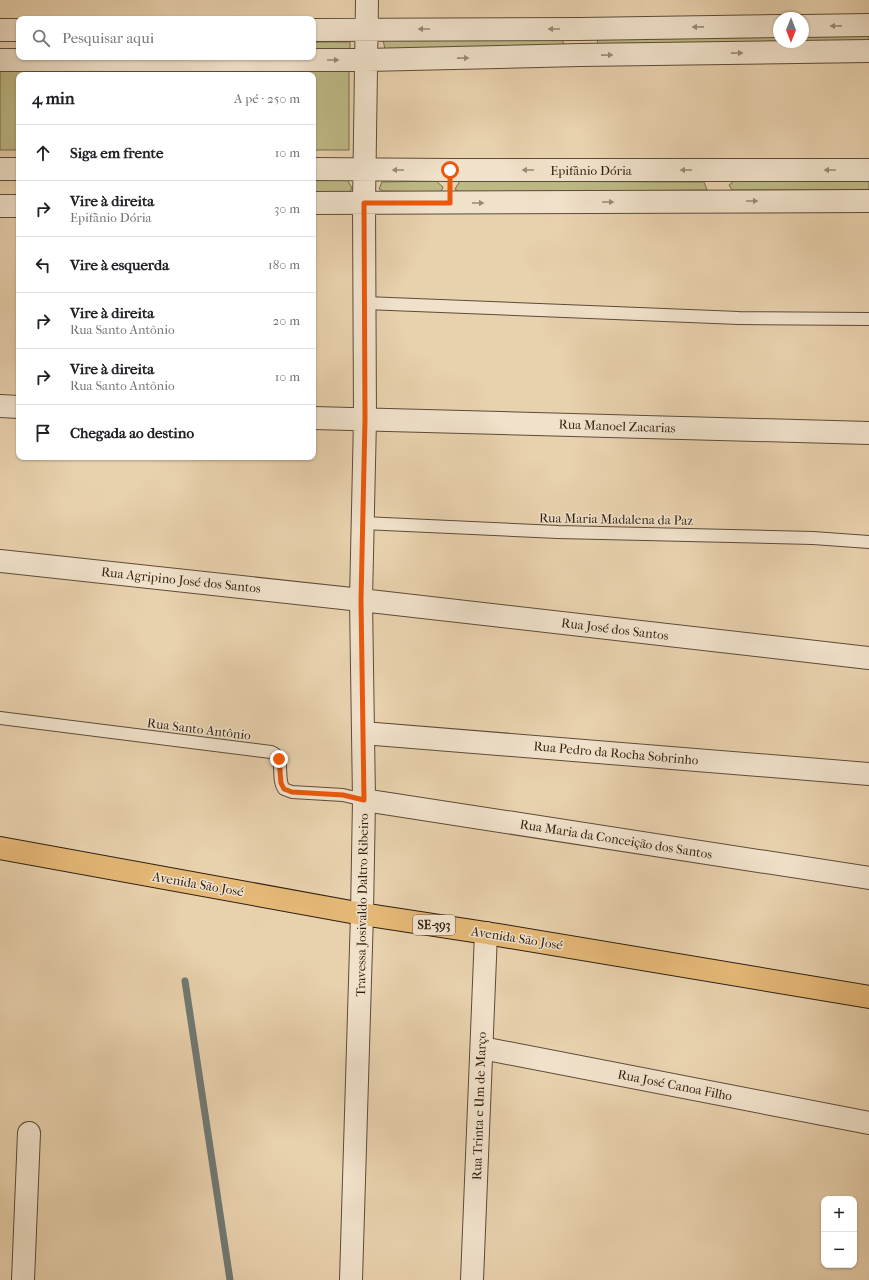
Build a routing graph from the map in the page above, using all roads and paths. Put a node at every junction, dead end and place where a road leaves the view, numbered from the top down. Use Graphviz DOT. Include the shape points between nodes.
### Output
graph roads {
  1 [pos="367,0"];
  2 [pos="869,25"];
  3 [pos="773,26"];
  4 [pos="809,26"];
  5 [pos="580,29"];
  6 [pos="0,30"];
  7 [pos="16,30"];
  8 [pos="316,30"];
  9 [pos="367,30"];
  10 [pos="869,51"];
  11 [pos="580,55"];
  12 [pos="0,60"];
  13 [pos="16,60"];
  14 [pos="316,60"];
  15 [pos="366,60"];
  16 [pos="0,169"];
  17 [pos="16,169"];
  18 [pos="316,169"];
  19 [pos="365,170"];
  20 [pos="450,170"];
  21 [pos="721,170"];
  22 [pos="869,170"];
  23 [pos="719,201"];
  24 [pos="869,201"];
  25 [pos="316,203"];
  26 [pos="364,203"];
  27 [pos="450,203"];
  28 [pos="0,206"];
  29 [pos="16,206"];
  30 [pos="365,303"];
  31 [pos="869,319"];
  32 [pos="0,406"];
  33 [pos="16,407"];
  34 [pos="316,418"];
  35 [pos="365,419"];
  36 [pos="869,434"];
  37 [pos="363,523"];
  38 [pos="869,542"];
  39 [pos="0,561"];
  40 [pos="361,600"];
  41 [pos="869,658"];
  42 [pos="0,718"];
  43 [pos="363,733"];
  44 [pos="869,774"];
  45 [pos="364,800"];
  46 [pos="0,848"];
  47 [pos="869,878"];
  48 [pos="362,914"];
  49 [pos="486,933"];
  50 [pos="869,997"];
  51 [pos="482,1048"];
  52 [pos="869,1123"];
  53 [pos="29,1133"];
  54 [pos="23,1280"];
  55 [pos="351,1280"];
  56 [pos="472,1280"];
  1 -- 9 [label="street, Travessa Josivaldo Daltro Ribeiro"];
  2 -- 4 [label="street, one-way"];
  3 -- 5 [label="street, one-way"];
  5 -- 9 [label="street, one-way"];
  5 -- 11 [label="street"];
  6 -- 7 [label="street"];
  8 -- 9 [label="street"];
  9 -- 15 [label="street, Travessa Josivaldo Daltro Ribeiro"];
  11 -- 10 [label="street, one-way"];
  15 -- 11 [label="street, one-way"];
  12 -- 13 [label="street"];
  14 -- 15 [label="street, one-way"];
  15 -- 19 [label="street, Travessa Josivaldo Daltro Ribeiro"];
  16 -- 17 [label="street"];
  18 -- 19 [label="street, Epifânio Dória"];
  20 -- 19 [label="street, Epifânio Dória, one-way"];
  19 -- 26 [label="street, Travessa Josivaldo Daltro Ribeiro"];
  21 -- 20 [label="street, Epifânio Dória, one-way"];
  20 -- 27 [label="street"];
  22 -- 21 [label="street, Epifânio Dória, one-way"];
  21 -- 23 [label="street"];
  23 -- 24 [label="street, one-way"];
  27 -- 23 [label="street, one-way"];
  25 -- 26 [label="street"];
  26 -- 27 [label="street"];
  26 -- 30 [label="street, Travessa Josivaldo Daltro Ribeiro"];
  28 -- 29 [label="street"];
  30 -- 31 [label="lane" via="739,318"];
  30 -- 35 [label="street, Travessa Josivaldo Daltro Ribeiro"];
  32 -- 33 [label="street"];
  34 -- 35 [label="street, Rua Manoel Zacarias"];
  35 -- 36 [label="street, Rua Manoel Zacarias"];
  35 -- 37 [label="street, Travessa Josivaldo Daltro Ribeiro"];
  37 -- 38 [label="lane, Rua Maria Madalena da Paz"];
  37 -- 40 [label="street, Travessa Josivaldo Daltro Ribeiro"];
  39 -- 40 [label="street, Rua Agripino José dos Santos"];
  40 -- 41 [label="street, Rua José dos Santos"];
  40 -- 43 [label="street, Travessa Josivaldo Daltro Ribeiro"];
  42 -- 45 [label="lane, Rua Santo Antônio" via="271,752 279,759 284,789 292,792 343,795"];
  43 -- 44 [label="street, Rua Pedro da Rocha Sobrinho"];
  43 -- 45 [label="street, Travessa Josivaldo Daltro Ribeiro"];
  45 -- 47 [label="street, Rua Maria da Conceição dos Santos"];
  45 -- 48 [label="street, Travessa Josivaldo Daltro Ribeiro"];
  46 -- 48 [label="main road, Avenida São José / SE-393"];
  48 -- 49 [label="main road, Avenida São José / SE-393"];
  48 -- 55 [label="street, Travessa Josivaldo Daltro Ribeiro"];
  49 -- 50 [label="main road, Avenida São José / SE-393"];
  49 -- 51 [label="street, Rua Trinta e Um de Março"];
  51 -- 52 [label="street, Rua José Canoa Filho"];
  51 -- 56 [label="street, Rua Trinta e Um de Março"];
  53 -- 54 [label="street"];
}
